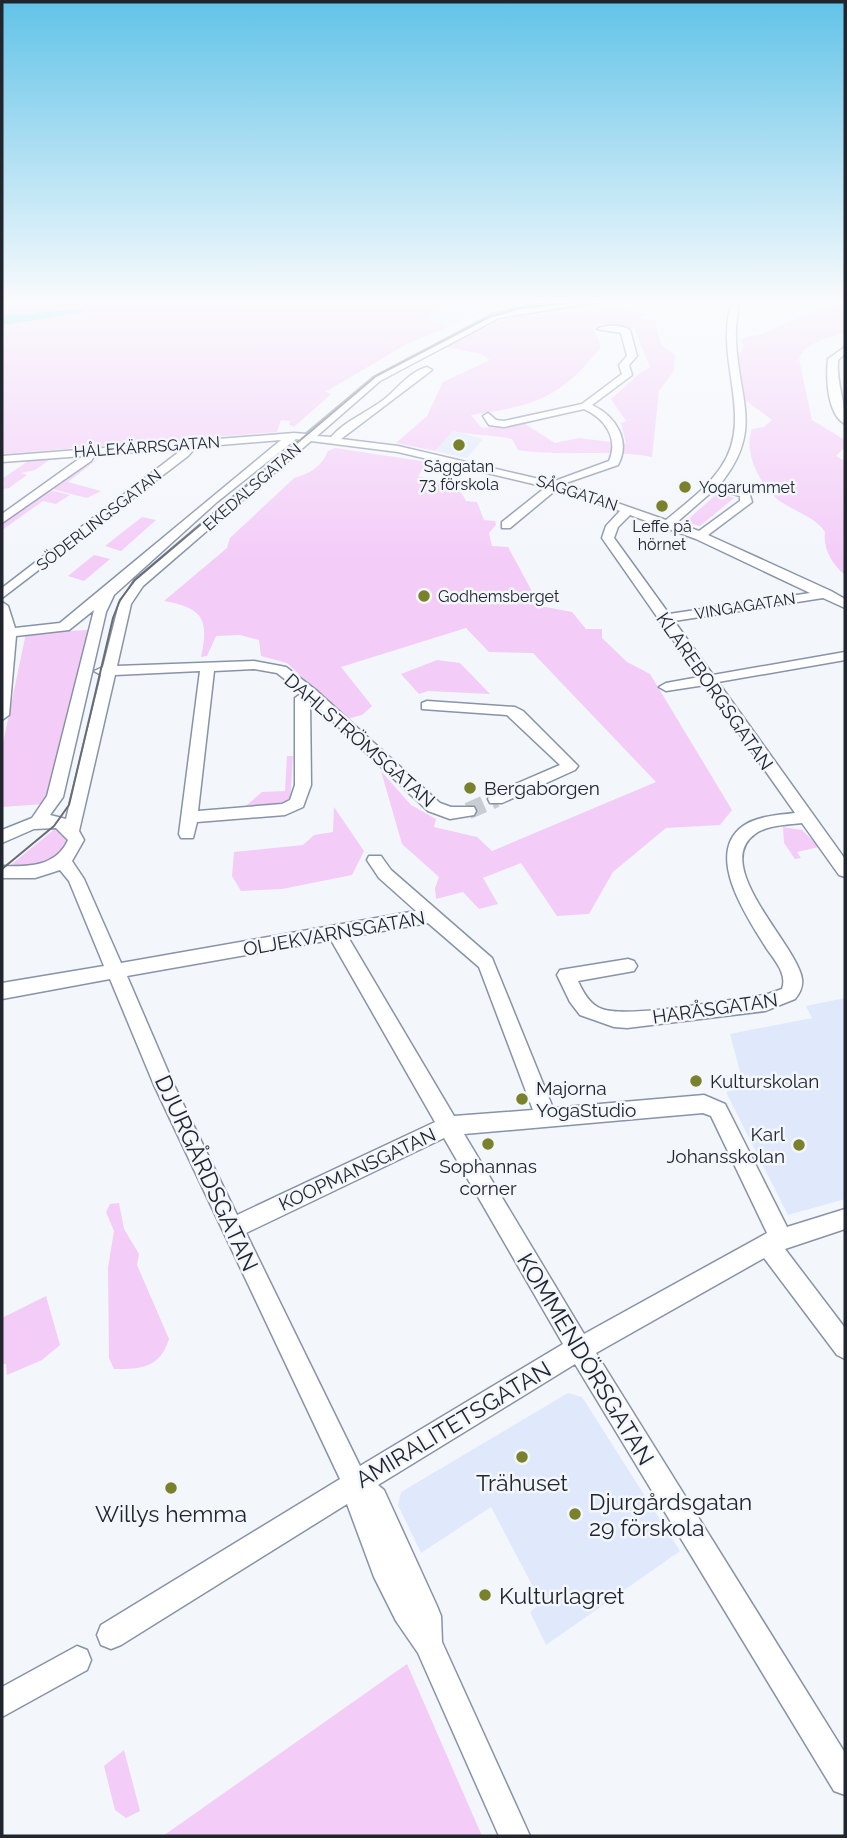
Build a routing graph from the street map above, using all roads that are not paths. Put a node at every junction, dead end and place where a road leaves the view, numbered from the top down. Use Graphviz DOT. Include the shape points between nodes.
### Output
graph roads {
  1 [pos="353,387"];
  2 [pos="368,387"];
  3 [pos="402,387"];
  4 [pos="611,387"];
  5 [pos="736,387"];
  6 [pos="833,387"];
  7 [pos="585,406"];
  8 [pos="488,416"];
  9 [pos="845,421"];
  10 [pos="293,436"];
  11 [pos="309,437"];
  12 [pos="334,440"];
  13 [pos="193,444"];
  14 [pos="91,452"];
  15 [pos="2,459"];
  16 [pos="554,485"];
  17 [pos="715,485"];
  18 [pos="628,510"];
  19 [pos="2,519"];
  20 [pos="668,524"];
  21 [pos="506,525"];
  22 [pos="700,536"];
  23 [pos="108,593"];
  24 [pos="2,594"];
  25 [pos="826,594"];
  26 [pos="845,604"];
  27 [pos="2,606"];
  28 [pos="663,619"];
  29 [pos="10,633"];
  30 [pos="842,661"];
  31 [pos="208,666"];
  32 [pos="110,669"];
  33 [pos="85,678"];
  34 [pos="707,680"];
  35 [pos="666,687"];
  36 [pos="312,694"];
  37 [pos="427,706"];
  38 [pos="2,715"];
  39 [pos="496,799"];
  40 [pos="468,811"];
  41 [pos="190,817"];
  42 [pos="805,817"];
  43 [pos="38,821"];
  44 [pos="71,830"];
  45 [pos="187,834"];
  46 [pos="2,837"];
  47 [pos="375,860"];
  48 [pos="63,861"];
  49 [pos="845,871"];
  50 [pos="2,872"];
  51 [pos="433,915"];
  52 [pos="336,932"];
  53 [pos="628,966"];
  54 [pos="116,972"];
  55 [pos="2,991"];
  56 [pos="546,1116"];
  57 [pos="449,1126"];
  58 [pos="845,1219"];
  59 [pos="233,1228"];
  60 [pos="774,1241"];
  61 [pos="845,1347"];
  62 [pos="580,1349"];
  63 [pos="355,1483"];
  64 [pos="111,1635"];
  65 [pos="77,1660"];
  66 [pos="2,1703"];
  67 [pos="845,1780"];
  68 [pos="515,1836"];
  1 -- 10 [label="street, EKEDALSGATAN"];
  2 -- 11 [label="street, EKEDALSGATAN"];
  3 -- 12 [label="street" via="386,402 356,418"];
  4 -- 7 [label="street"];
  5 -- 17 [label="street" via="741,436 731,464"];
  6 -- 9 [label="street"];
  7 -- 8 [label="street" via="504,424 493,423"];
  7 -- 16 [label="street" via="609,420 616,438 616,460"];
  10 -- 11 [label="street, SÅGGATAN"];
  10 -- 13 [label="street, HÅLEKÄRRSGATAN"];
  10 -- 23 [label="street, EKEDALSGATAN"];
  11 -- 12 [label="street, SÅGGATAN"];
  11 -- 32 [label="street, EKEDALSGATAN" via="138,583 125,604"];
  12 -- 16 [label="street, SÅGGATAN" via="431,455"];
  13 -- 14 [label="street, HÅLEKÄRRSGATAN"];
  13 -- 24 [label="street, SÖDERLINGSGATAN"];
  14 -- 15 [label="street, HÅLEKÄRRSGATAN"];
  14 -- 19 [label="street"];
  16 -- 18 [label="street, SÅGGATAN"];
  16 -- 21 [label="street"];
  17 -- 20 [label="street"];
  17 -- 22 [label="street" via="745,494 747,502"];
  18 -- 20 [label="street, SÅGGATAN"];
  18 -- 28 [label="street, KLAREBORGSGATAN" via="607,535"];
  20 -- 22 [label="street, SÅGGATAN"];
  22 -- 25 [label="street, SÅGGATAN"];
  23 -- 29 [label="street, EKEDALSGATAN" via="64,626"];
  23 -- 33 [label="street, EKEDALSGATAN" via="99,612"];
  25 -- 26 [label="street, SÅGGATAN"];
  25 -- 28 [label="street, VINGAGATAN"];
  27 -- 29 [label="street"];
  28 -- 34 [label="street, KLAREBORGSGATAN"];
  29 -- 38 [label="street"];
  30 -- 34 [label="street"];
  31 -- 32 [label="street, DAHLSTRÖMSGATAN"];
  31 -- 36 [label="street, DAHLSTRÖMSGATAN" via="274,668 291,675"];
  31 -- 41 [label="street"];
  32 -- 33 [label="street, DAHLSTRÖMSGATAN"];
  32 -- 44 [label="street, EKEDALSGATAN"];
  33 -- 43 [label="street, EKEDALSGATAN" via="55,797"];
  34 -- 35 [label="street"];
  34 -- 42 [label="street, KLAREBORGSGATAN"];
  36 -- 40 [label="street, DAHLSTRÖMSGATAN" via="434,807 450,813"];
  36 -- 41 [label="street" via="302,698 303,785 297,803"];
  37 -- 39 [label="street" via="510,710 570,766"];
  41 -- 45 [label="street"];
  42 -- 49 [label="street, KLAREBORGSGATAN"];
  42 -- 53 [label="street, HARÅSGATAN" via="748,830 740,838 734,862 744,892 791,970 795,982 785,999 605,1019 582,1007 566,975"];
  43 -- 44 [label="street"];
  43 -- 46 [label="street"];
  44 -- 48 [label="street, EKEDALSGATAN" via="76,843"];
  47 -- 51 [label="street"];
  48 -- 50 [label="street" via="29,872"];
  48 -- 54 [label="street, DJURGÅRDSGATAN" via="76,879"];
  51 -- 52 [label="street, OLJEKVARNSGATAN"];
  51 -- 56 [label="street, OLJEKVARNSGATAN" via="486,962"];
  52 -- 54 [label="street, OLJEKVARNSGATAN"];
  52 -- 57 [label="street, KOMMENDÖRSGATAN"];
  54 -- 55 [label="street, OLJEKVARNSGATAN"];
  54 -- 59 [label="street, DJURGÅRDSGATAN"];
  56 -- 57 [label="street, KOOPMANSGATAN"];
  56 -- 60 [label="street, KOOPMANSGATAN" via="712,1106 718,1110"];
  57 -- 59 [label="street, KOOPMANSGATAN"];
  57 -- 62 [label="street, KOMMENDÖRSGATAN"];
  58 -- 60 [label="street, AMIRALITETSGATAN"];
  59 -- 63 [label="street, DJURGÅRDSGATAN"];
  60 -- 61 [label="street"];
  60 -- 62 [label="street, AMIRALITETSGATAN"];
  62 -- 63 [label="street, AMIRALITETSGATAN"];
  62 -- 67 [label="street, KOMMENDÖRSGATAN"];
  63 -- 64 [label="street, AMIRALITETSGATAN"];
  63 -- 68 [label="street, DJURGÅRDSGATAN" via="360,1508 408,1617 428,1643"];
  65 -- 66 [label="street"];
}
